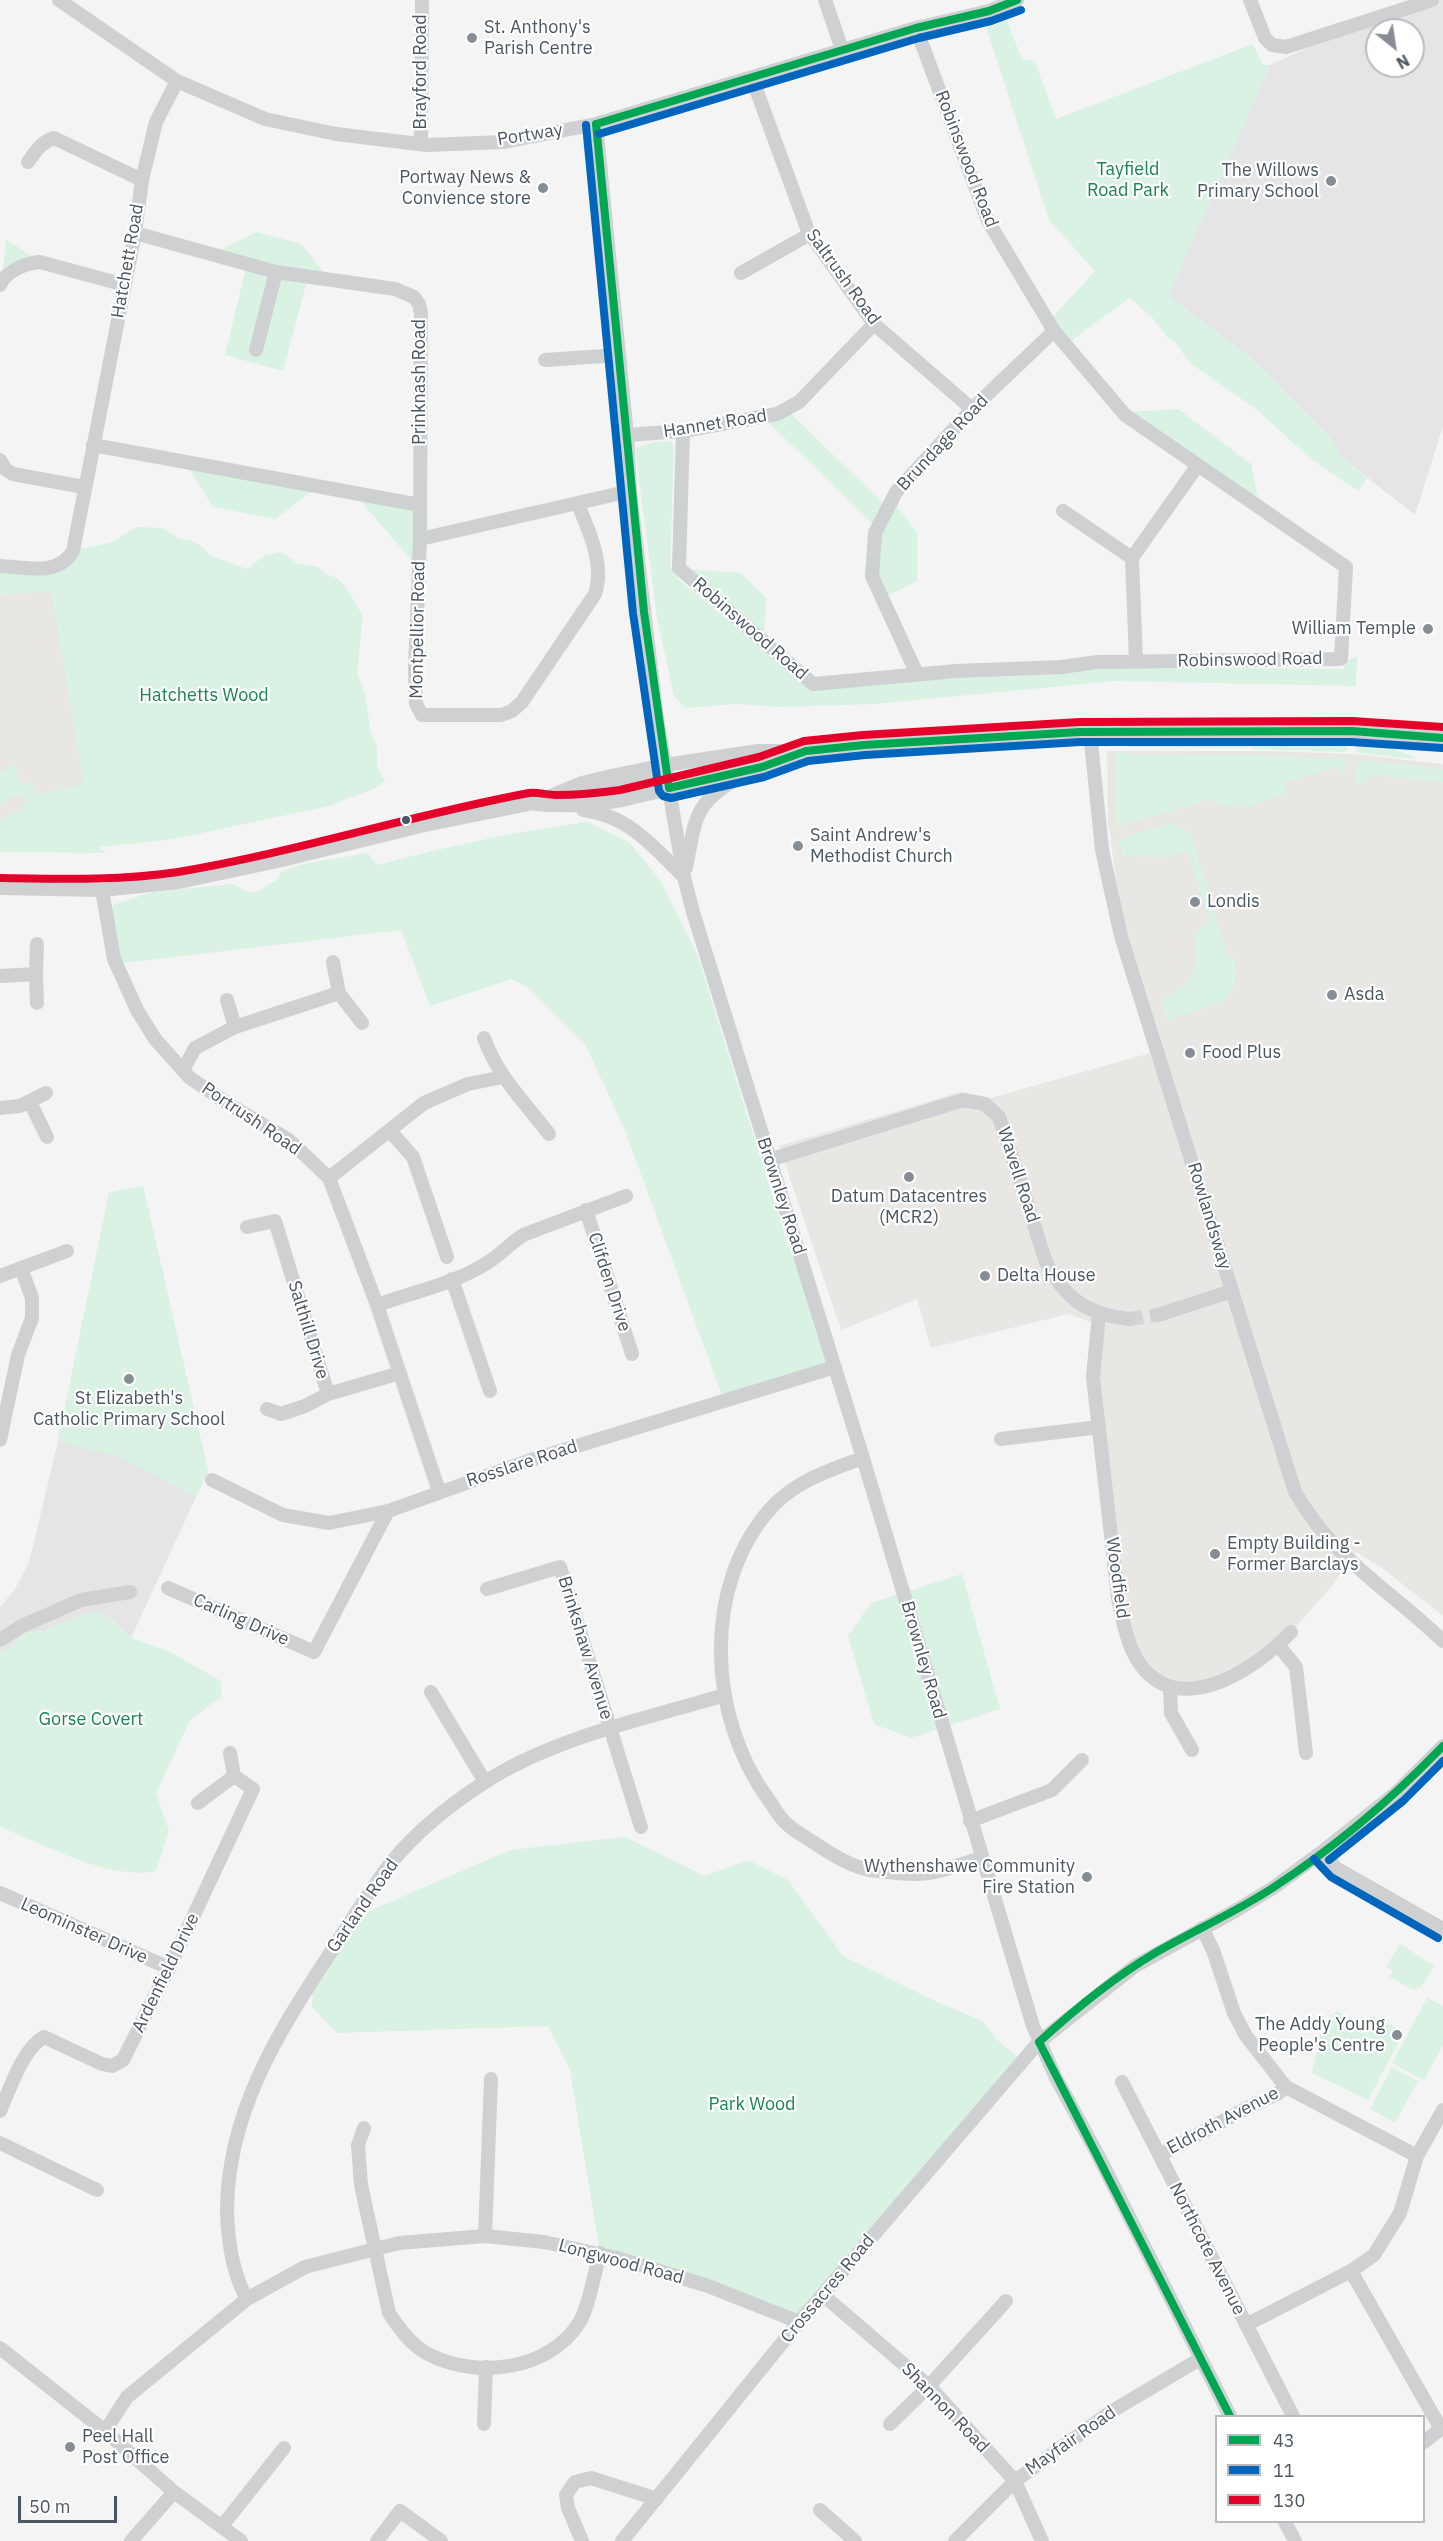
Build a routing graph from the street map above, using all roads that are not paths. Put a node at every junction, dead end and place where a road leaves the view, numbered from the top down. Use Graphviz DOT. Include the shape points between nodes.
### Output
graph roads {
  1 [pos="59,0"];
  2 [pos="422,0"];
  3 [pos="825,0"];
  4 [pos="1017,0"];
  5 [pos="1250,0"];
  6 [pos="1432,0"];
  7 [pos="916,28"];
  8 [pos="842,49"];
  9 [pos="752,78"];
  10 [pos="177,81"];
  11 [pos="596,124"];
  12 [pos="421,144"];
  13 [pos="28,162"];
  14 [pos="142,180"];
  15 [pos="135,233"];
  16 [pos="810,234"];
  17 [pos="276,272"];
  18 [pos="741,273"];
  19 [pos="0,285"];
  20 [pos="125,285"];
  21 [pos="874,324"];
  22 [pos="1054,331"];
  23 [pos="256,350"];
  24 [pos="619,355"];
  25 [pos="545,360"];
  26 [pos="972,409"];
  27 [pos="683,432"];
  28 [pos="627,435"];
  29 [pos="93,445"];
  30 [pos="0,460"];
  31 [pos="1198,465"];
  32 [pos="84,487"];
  33 [pos="630,491"];
  34 [pos="578,504"];
  35 [pos="420,505"];
  36 [pos="1063,511"];
  37 [pos="420,539"];
  38 [pos="1132,558"];
  39 [pos="0,566"];
  40 [pos="1136,661"];
  41 [pos="917,674"];
  42 [pos="1090,732"];
  43 [pos="1443,738"];
  44 [pos="806,751"];
  45 [pos="665,765"];
  46 [pos="762,767"];
  47 [pos="669,788"];
  48 [pos="553,800"];
  49 [pos="684,877"];
  50 [pos="0,888"];
  51 [pos="102,890"];
  52 [pos="37,944"];
  53 [pos="333,962"];
  54 [pos="36,974"];
  55 [pos="0,976"];
  56 [pos="339,993"];
  57 [pos="227,1000"];
  58 [pos="37,1003"];
  59 [pos="362,1023"];
  60 [pos="235,1027"];
  61 [pos="484,1038"];
  62 [pos="183,1070"];
  63 [pos="503,1077"];
  64 [pos="46,1094"];
  65 [pos="30,1102"];
  66 [pos="0,1108"];
  67 [pos="390,1131"];
  68 [pos="549,1134"];
  69 [pos="47,1137"];
  70 [pos="769,1160"];
  71 [pos="328,1178"];
  72 [pos="626,1196"];
  73 [pos="585,1210"];
  74 [pos="247,1227"];
  75 [pos="67,1251"];
  76 [pos="447,1257"];
  77 [pos="21,1268"];
  78 [pos="0,1275"];
  79 [pos="452,1279"];
  80 [pos="1232,1291"];
  81 [pos="377,1305"];
  82 [pos="1099,1314"];
  83 [pos="1158,1315"];
  84 [pos="1129,1319"];
  85 [pos="632,1354"];
  86 [pos="835,1367"];
  87 [pos="400,1373"];
  88 [pos="490,1391"];
  89 [pos="328,1394"];
  90 [pos="267,1409"];
  91 [pos="1099,1427"];
  92 [pos="1001,1439"];
  93 [pos="0,1440"];
  94 [pos="863,1458"];
  95 [pos="212,1480"];
  96 [pos="439,1491"];
  97 [pos="388,1511"];
  98 [pos="168,1588"];
  99 [pos="487,1589"];
  100 [pos="130,1592"];
  101 [pos="1291,1632"];
  102 [pos="0,1640"];
  103 [pos="1443,1641"];
  104 [pos="1278,1645"];
  105 [pos="1170,1687"];
  106 [pos="431,1692"];
  107 [pos="725,1695"];
  108 [pos="609,1730"];
  109 [pos="1443,1746"];
  110 [pos="1192,1750"];
  111 [pos="230,1753"];
  112 [pos="1306,1753"];
  113 [pos="1082,1760"];
  114 [pos="234,1776"];
  115 [pos="485,1782"];
  116 [pos="198,1803"];
  117 [pos="970,1821"];
  118 [pos="641,1827"];
  119 [pos="1322,1852"];
  120 [pos="982,1858"];
  121 [pos="0,1893"];
  122 [pos="1202,1928"];
  123 [pos="1443,1929"];
  124 [pos="169,1968"];
  125 [pos="1040,2042"];
  126 [pos="491,2079"];
  127 [pos="1122,2082"];
  128 [pos="1286,2087"];
  129 [pos="1443,2110"];
  130 [pos="0,2111"];
  131 [pos="364,2128"];
  132 [pos="0,2143"];
  133 [pos="1160,2155"];
  134 [pos="1418,2156"];
  135 [pos="98,2190"];
  136 [pos="486,2236"];
  137 [pos="375,2247"];
  138 [pos="600,2253"];
  139 [pos="1351,2271"];
  140 [pos="823,2295"];
  141 [pos="247,2299"];
  142 [pos="1006,2301"];
  143 [pos="799,2322"];
  144 [pos="1246,2325"];
  145 [pos="0,2348"];
  146 [pos="1200,2360"];
  147 [pos="486,2367"];
  148 [pos="929,2386"];
  149 [pos="1229,2415"];
  150 [pos="1292,2415"];
  151 [pos="484,2424"];
  152 [pos="890,2424"];
  153 [pos="1442,2428"];
  154 [pos="105,2431"];
  155 [pos="1425,2441"];
  156 [pos="284,2448"];
  157 [pos="1015,2481"];
  158 [pos="174,2492"];
  159 [pos="657,2499"];
  160 [pos="820,2510"];
  161 [pos="1286,2523"];
  162 [pos="222,2526"];
  163 [pos="131,2541"];
  164 [pos="241,2541"];
  165 [pos="377,2541"];
  166 [pos="441,2541"];
  167 [pos="582,2541"];
  168 [pos="622,2541"];
  169 [pos="855,2541"];
  170 [pos="955,2541"];
  171 [pos="1042,2541"];
  172 [pos="1295,2541"];
  1 -- 10 [label="street, Portway"];
  2 -- 12 [label="street, Brayford Road"];
  3 -- 8 [label="street"];
  4 -- 7 [label="street, Portway" via="989,11"];
  5 -- 6 [label="street" via="1265,38 1272,45 1286,47"];
  7 -- 8 [label="street, Portway"];
  7 -- 22 [label="street, Robinswood Road" via="988,221"];
  8 -- 9 [label="street, Portway"];
  9 -- 11 [label="street, Portway"];
  9 -- 16 [label="street, Saltrush Road"];
  10 -- 12 [label="street, Portway" via="266,119 336,134"];
  10 -- 14 [label="street, Hatchett Road" via="156,122"];
  11 -- 12 [label="street, Portway" via="504,142"];
  11 -- 24 [label="street, Brownley Road"];
  13 -- 14 [label="street" via="39,147 54,138"];
  14 -- 15 [label="street, Hatchett Road"];
  15 -- 17 [label="street, Prinknash Road"];
  15 -- 20 [label="street, Hatchett Road"];
  16 -- 18 [label="street"];
  16 -- 21 [label="street, Saltrush Road"];
  17 -- 23 [label="street"];
  17 -- 35 [label="street, Prinknash Road" via="395,289 414,297 419,304"];
  19 -- 20 [label="street" via="19,267 40,262"];
  20 -- 29 [label="street, Hatchett Road"];
  21 -- 26 [label="street, Saltrush Road"];
  21 -- 27 [label="street, Hannet Road" via="799,402 777,414"];
  22 -- 26 [label="street, Brundage Road"];
  22 -- 31 [label="street, Robinswood Road" via="1125,415"];
  24 -- 25 [label="street"];
  24 -- 28 [label="street, Brownley Road"];
  26 -- 41 [label="street, Brundage Road" via="896,492 875,533 872,576"];
  27 -- 28 [label="street, Hannet Road"];
  27 -- 41 [label="street, Robinswood Road" via="679,568 813,684"];
  28 -- 33 [label="street, Brownley Road"];
  29 -- 32 [label="street, Hatchett Road"];
  29 -- 35 [label="street"];
  30 -- 32 [label="street" via="14,474"];
  31 -- 38 [label="street"];
  31 -- 40 [label="street, Robinswood Road" via="1346,567 1341,659"];
  32 -- 39 [label="street, Hatchett Road" via="68,561 45,568"];
  33 -- 34 [label="street"];
  33 -- 45 [label="street, Brownley Road"];
  34 -- 37 [label="street"];
  34 -- 37 [label="street, Montpellior Road" via="599,571 595,594 522,702 501,715 422,715 418,710 415,669"];
  35 -- 37 [label="street, Prinknash Road"];
  36 -- 38 [label="street"];
  38 -- 40 [label="street"];
  40 -- 41 [label="street, Robinswood Road"];
  42 -- 43 [label="street" via="1352,731"];
  42 -- 44 [label="street"];
  42 -- 80 [label="street, Rowlandsway" via="1102,850 1121,936"];
  44 -- 45 [label="street" via="758,751"];
  44 -- 46 [label="street"];
  45 -- 47 [label="street, Brownley Road"];
  45 -- 48 [label="street" via="582,783"];
  46 -- 47 [label="street"];
  46 -- 49 [label="street" via="732,781 701,807"];
  47 -- 48 [label="street" via="655,779"];
  47 -- 49 [label="street, Brownley Road"];
  48 -- 49 [label="street" via="597,811 626,824"];
  48 -- 51 [label="street" via="179,882"];
  49 -- 70 [label="street, Brownley Road"];
  50 -- 51 [label="street"];
  51 -- 62 [label="street, Portrush Road" via="114,959 155,1039"];
  52 -- 54 [label="street"];
  53 -- 56 [label="street"];
  54 -- 55 [label="street"];
  54 -- 58 [label="street"];
  56 -- 59 [label="street"];
  56 -- 60 [label="street"];
  57 -- 60 [label="street"];
  60 -- 62 [label="street" via="195,1048"];
  61 -- 63 [label="street"];
  62 -- 71 [label="street, Portrush Road" via="230,1105 289,1140"];
  63 -- 67 [label="street" via="468,1084 424,1103"];
  63 -- 68 [label="street"];
  64 -- 65 [label="street"];
  65 -- 66 [label="street"];
  65 -- 69 [label="street"];
  67 -- 71 [label="street"];
  67 -- 76 [label="street" via="413,1157"];
  70 -- 82 [label="street, Wavell Road" via="963,1100 985,1104 999,1117 1055,1280 1080,1305"];
  70 -- 86 [label="street, Brownley Road"];
  71 -- 81 [label="street, Portrush Road"];
  72 -- 73 [label="street, Clifden Drive"];
  73 -- 79 [label="street, Clifden Drive" via="523,1235 490,1261"];
  73 -- 85 [label="street, Clifden Drive"];
  74 -- 89 [label="street, Salthill Drive" via="275,1221"];
  75 -- 77 [label="street"];
  77 -- 78 [label="street"];
  77 -- 93 [label="street" via="32,1298 32,1318 18,1355"];
  79 -- 81 [label="street, Clifden Drive"];
  79 -- 88 [label="street"];
  80 -- 83 [label="street"];
  80 -- 103 [label="street, Rowlandsway" via="1286,1467 1302,1504 1349,1562"];
  81 -- 87 [label="street, Portrush Road"];
  82 -- 84 [label="street, Wavell Road"];
  82 -- 91 [label="street, Woodfield" via="1093,1377"];
  86 -- 94 [label="street, Brownley Road"];
  86 -- 96 [label="street, Rosslare Road"];
  87 -- 89 [label="street, Salthill Drive"];
  87 -- 96 [label="street, Portrush Road"];
  89 -- 90 [label="street" via="282,1414"];
  91 -- 92 [label="street"];
  91 -- 105 [label="street, Woodfield" via="1124,1627 1134,1654 1148,1672"];
  94 -- 107 [label="street" via="792,1488 760,1521 740,1552 724,1604"];
  94 -- 117 [label="street, Brownley Road"];
  95 -- 97 [label="street, Rosslare Road" via="283,1515 329,1522"];
  96 -- 97 [label="street, Rosslare Road"];
  97 -- 98 [label="street, Carling Drive" via="314,1652"];
  99 -- 108 [label="street, Brinkshaw Avenue" via="560,1567"];
  100 -- 102 [label="street" via="81,1600"];
  101 -- 104 [label="street"];
  104 -- 105 [label="street" via="1232,1678 1195,1689"];
  104 -- 112 [label="street" via="1296,1667"];
  105 -- 110 [label="street" via="1171,1713"];
  106 -- 115 [label="street"];
  107 -- 108 [label="street, Garland Road"];
  107 -- 120 [label="street" via="736,1740 753,1779 786,1824 829,1853 868,1870 927,1874"];
  108 -- 115 [label="street, Garland Road" via="525,1760"];
  108 -- 118 [label="street, Brinkshaw Avenue"];
  109 -- 119 [label="street, Crossacres Road" via="1396,1792"];
  111 -- 114 [label="street"];
  113 -- 117 [label="street" via="1052,1790"];
  114 -- 116 [label="street"];
  114 -- 124 [label="street, Ardenfield Drive" via="253,1789"];
  115 -- 141 [label="street, Garland Road" via="431,1822 391,1864 361,1904 267,2054 241,2115 227,2188 232,2261"];
  117 -- 120 [label="street, Brownley Road"];
  119 -- 122 [label="street, Crossacres Road" via="1273,1888"];
  119 -- 123 [label="street" via="1336,1868"];
  120 -- 125 [label="street, Brownley Road"];
  121 -- 124 [label="street, Leominster Drive"];
  122 -- 125 [label="street, Crossacres Road" via="1135,1966"];
  122 -- 128 [label="street" via="1246,2036"];
  124 -- 130 [label="street, Ardenfield Drive" via="123,2060 112,2066 102,2064 44,2037 29,2050"];
  125 -- 140 [label="street, Crossacres Road"];
  125 -- 146 [label="street, Brownley Road"];
  126 -- 136 [label="street"];
  127 -- 133 [label="street, Northcote Avenue"];
  128 -- 133 [label="street, Eldroth Avenue"];
  128 -- 134 [label="street"];
  129 -- 134 [label="street"];
  131 -- 137 [label="street" via="358,2145 361,2185"];
  132 -- 135 [label="street"];
  133 -- 144 [label="street, Northcote Avenue"];
  134 -- 139 [label="street" via="1400,2212 1387,2236 1374,2255"];
  136 -- 137 [label="street, Longwood Road"];
  136 -- 138 [label="street, Longwood Road"];
  137 -- 141 [label="street, Longwood Road" via="305,2267"];
  137 -- 147 [label="street" via="389,2313 411,2342 457,2365"];
  138 -- 143 [label="street, Longwood Road" via="708,2286"];
  138 -- 147 [label="street" via="581,2322 562,2344 538,2359 513,2367"];
  139 -- 144 [label="street"];
  139 -- 153 [label="street"];
  140 -- 143 [label="street, Crossacres Road"];
  140 -- 148 [label="street, Shannon Road"];
  141 -- 154 [label="street, Longwood Road" via="127,2397"];
  142 -- 148 [label="street"];
  143 -- 159 [label="street, Crossacres Road"];
  144 -- 150 [label="street, Northcote Avenue"];
  145 -- 154 [label="street"];
  146 -- 149 [label="street, Brownley Road"];
  146 -- 157 [label="street, Mayfair Road" via="1112,2411"];
  147 -- 151 [label="street"];
  148 -- 152 [label="street"];
  148 -- 157 [label="street, Shannon Road"];
  153 -- 155 [label="street"];
  154 -- 158 [label="street"];
  156 -- 162 [label="street"];
  157 -- 170 [label="street, Mayfair Road"];
  157 -- 171 [label="street, Shannon Road"];
  158 -- 162 [label="street"];
  158 -- 163 [label="street"];
  159 -- 167 [label="street" via="591,2478 575,2482 566,2495"];
  159 -- 168 [label="street, Crossacres Road"];
  160 -- 169 [label="street"];
  161 -- 172 [label="street"];
  162 -- 164 [label="street"];
  165 -- 166 [label="street" via="400,2511"];
}
